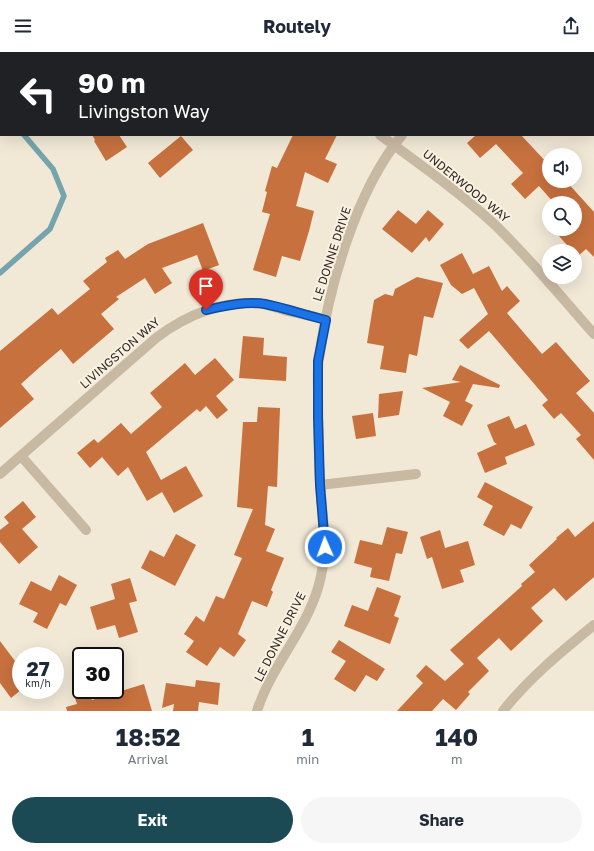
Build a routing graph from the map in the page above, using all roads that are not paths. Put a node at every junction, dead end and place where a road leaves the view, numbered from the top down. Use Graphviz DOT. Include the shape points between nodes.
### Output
graph roads {
  1 [pos="381,136"];
  2 [pos="401,136"];
  3 [pos="394,145"];
  4 [pos="326,320"];
  5 [pos="594,334"];
  6 [pos="21,456"];
  7 [pos="0,474"];
  8 [pos="416,474"];
  9 [pos="320,485"];
  10 [pos="86,530"];
  11 [pos="594,625"];
  12 [pos="257,711"];
  13 [pos="502,711"];
  1 -- 3 [label="street, UNDERWOOD WAY"];
  2 -- 3 [label="street, LE DONNE DRIVE"];
  3 -- 4 [label="street, LE DONNE DRIVE" via="380,166 353,226 337,273"];
  3 -- 5 [label="street, UNDERWOOD WAY" via="493,223"];
  4 -- 6 [label="street, LIVINGSTON WAY" via="264,304 244,303 225,305 187,317 156,338"];
  4 -- 9 [label="street, LE DONNE DRIVE" via="318,361"];
  6 -- 7 [label="street, LIVINGSTON WAY"];
  6 -- 10 [label="street"];
  8 -- 9 [label="street"];
  9 -- 12 [label="street, LE DONNE DRIVE" via="325,537 319,583 307,616 273,674"];
  11 -- 13 [label="street" via="555,657"];
}
